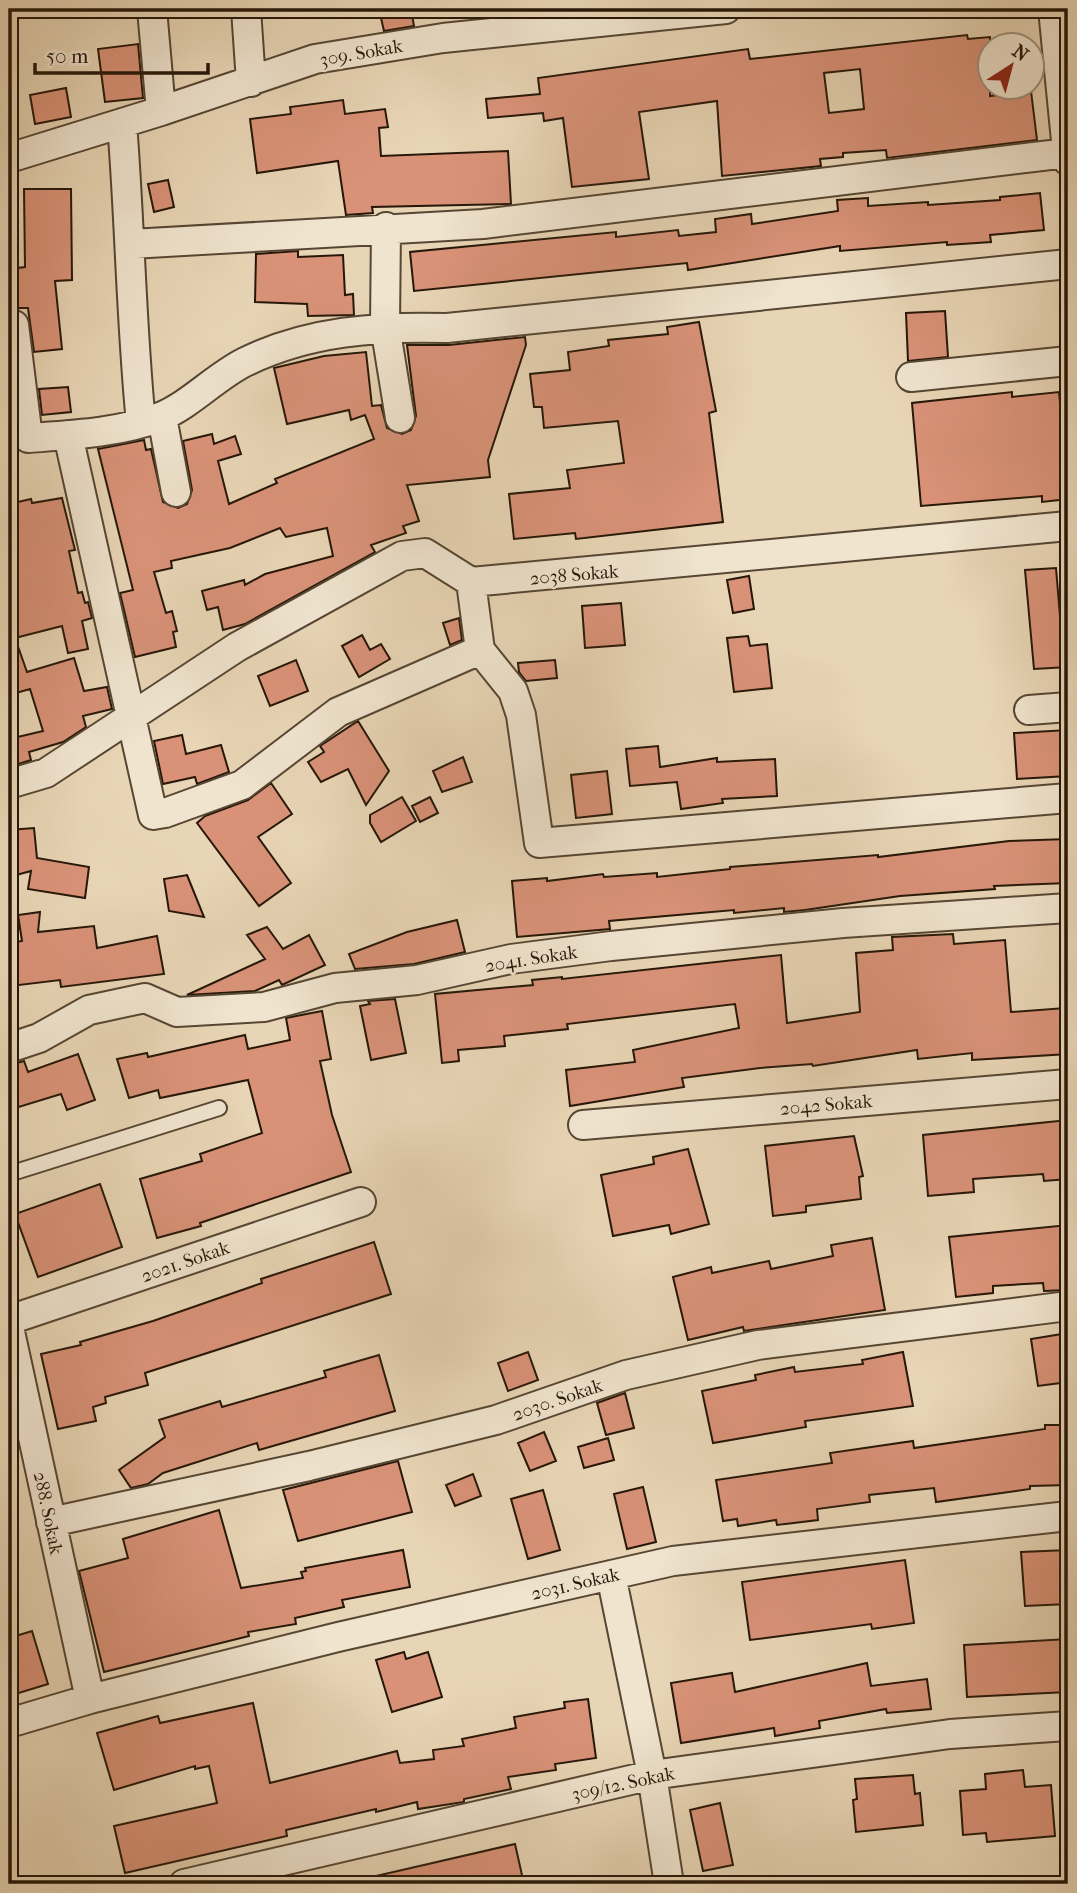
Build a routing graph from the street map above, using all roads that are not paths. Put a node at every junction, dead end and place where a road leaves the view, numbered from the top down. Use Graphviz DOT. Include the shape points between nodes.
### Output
graph roads {
  1 [pos="152,9"];
  2 [pos="246,9"];
  3 [pos="726,9"];
  4 [pos="1053,9"];
  5 [pos="251,82"];
  6 [pos="161,111"];
  7 [pos="122,123"];
  8 [pos="1068,153"];
  9 [pos="9,158"];
  10 [pos="1068,161"];
  11 [pos="386,227"];
  12 [pos="131,244"];
  13 [pos="1068,264"];
  14 [pos="9,325"];
  15 [pos="385,326"];
  16 [pos="1068,361"];
  17 [pos="911,377"];
  18 [pos="400,418"];
  19 [pos="152,420"];
  20 [pos="68,435"];
  21 [pos="176,492"];
  22 [pos="1068,526"];
  23 [pos="471,582"];
  24 [pos="480,650"];
  25 [pos="1068,707"];
  26 [pos="1029,710"];
  27 [pos="131,717"];
  28 [pos="9,784"];
  29 [pos="1068,799"];
  30 [pos="1068,908"];
  31 [pos="9,1048"];
  32 [pos="1068,1084"];
  33 [pos="219,1108"];
  34 [pos="583,1125"];
  35 [pos="9,1174"];
  36 [pos="361,1202"];
  37 [pos="1068,1306"];
  38 [pos="9,1320"];
  39 [pos="9,1327"];
  40 [pos="1068,1516"];
  41 [pos="51,1522"];
  42 [pos="611,1575"];
  43 [pos="90,1699"];
  44 [pos="9,1723"];
  45 [pos="1068,1726"];
  46 [pos="652,1775"];
  47 [pos="184,1884"];
  48 [pos="669,1884"];
  1 -- 6 [label="street"];
  2 -- 5 [label="street"];
  3 -- 5 [label="street, 309. Sokak" via="443,37 315,59"];
  4 -- 8 [label="street"];
  5 -- 6 [label="street, 309. Sokak"];
  6 -- 7 [label="street, 309. Sokak"];
  7 -- 9 [label="street, 309. Sokak"];
  7 -- 12 [label="street"];
  8 -- 10 [label="street"];
  8 -- 11 [label="street" via="483,223"];
  11 -- 12 [label="street"];
  11 -- 15 [label="street"];
  12 -- 19 [label="street" via="132,330"];
  13 -- 15 [label="street" via="447,328"];
  14 -- 20 [label="street" via="14,325 28,438"];
  15 -- 18 [label="street"];
  15 -- 19 [label="street" via="309,339 244,362"];
  16 -- 17 [label="street"];
  19 -- 20 [label="street"];
  19 -- 21 [label="street"];
  20 -- 27 [label="street"];
  22 -- 23 [label="street, 2038 Sokak"];
  23 -- 24 [label="street"];
  23 -- 27 [label="street" via="425,553 402,556 237,647"];
  24 -- 27 [label="street" via="338,712 242,785 165,813 153,815"];
  24 -- 29 [label="street" via="513,691 521,715 538,843"];
  25 -- 26 [label="street"];
  27 -- 28 [label="street" via="46,773"];
  30 -- 31 [label="street, 2041. Sokak" via="843,923 611,946 511,959 416,980 335,988 264,1007 177,1012 145,998 89,1010 39,1038"];
  32 -- 34 [label="street, 2042 Sokak"];
  33 -- 35 [label="lane"];
  36 -- 38 [label="street, 2021. Sokak"];
  37 -- 41 [label="street, 2030. Sokak" via="758,1345 626,1375 496,1420"];
  39 -- 41 [label="street, 288. Sokak"];
  40 -- 42 [label="street, 2031. Sokak" via="673,1561"];
  41 -- 43 [label="street, 288. Sokak"];
  42 -- 43 [label="street, 2031. Sokak"];
  42 -- 46 [label="street"];
  43 -- 44 [label="street, 2031. Sokak"];
  45 -- 46 [label="street, 309/12. Sokak" via="950,1734"];
  46 -- 47 [label="street, 309/12. Sokak"];
  46 -- 48 [label="street"];
}
